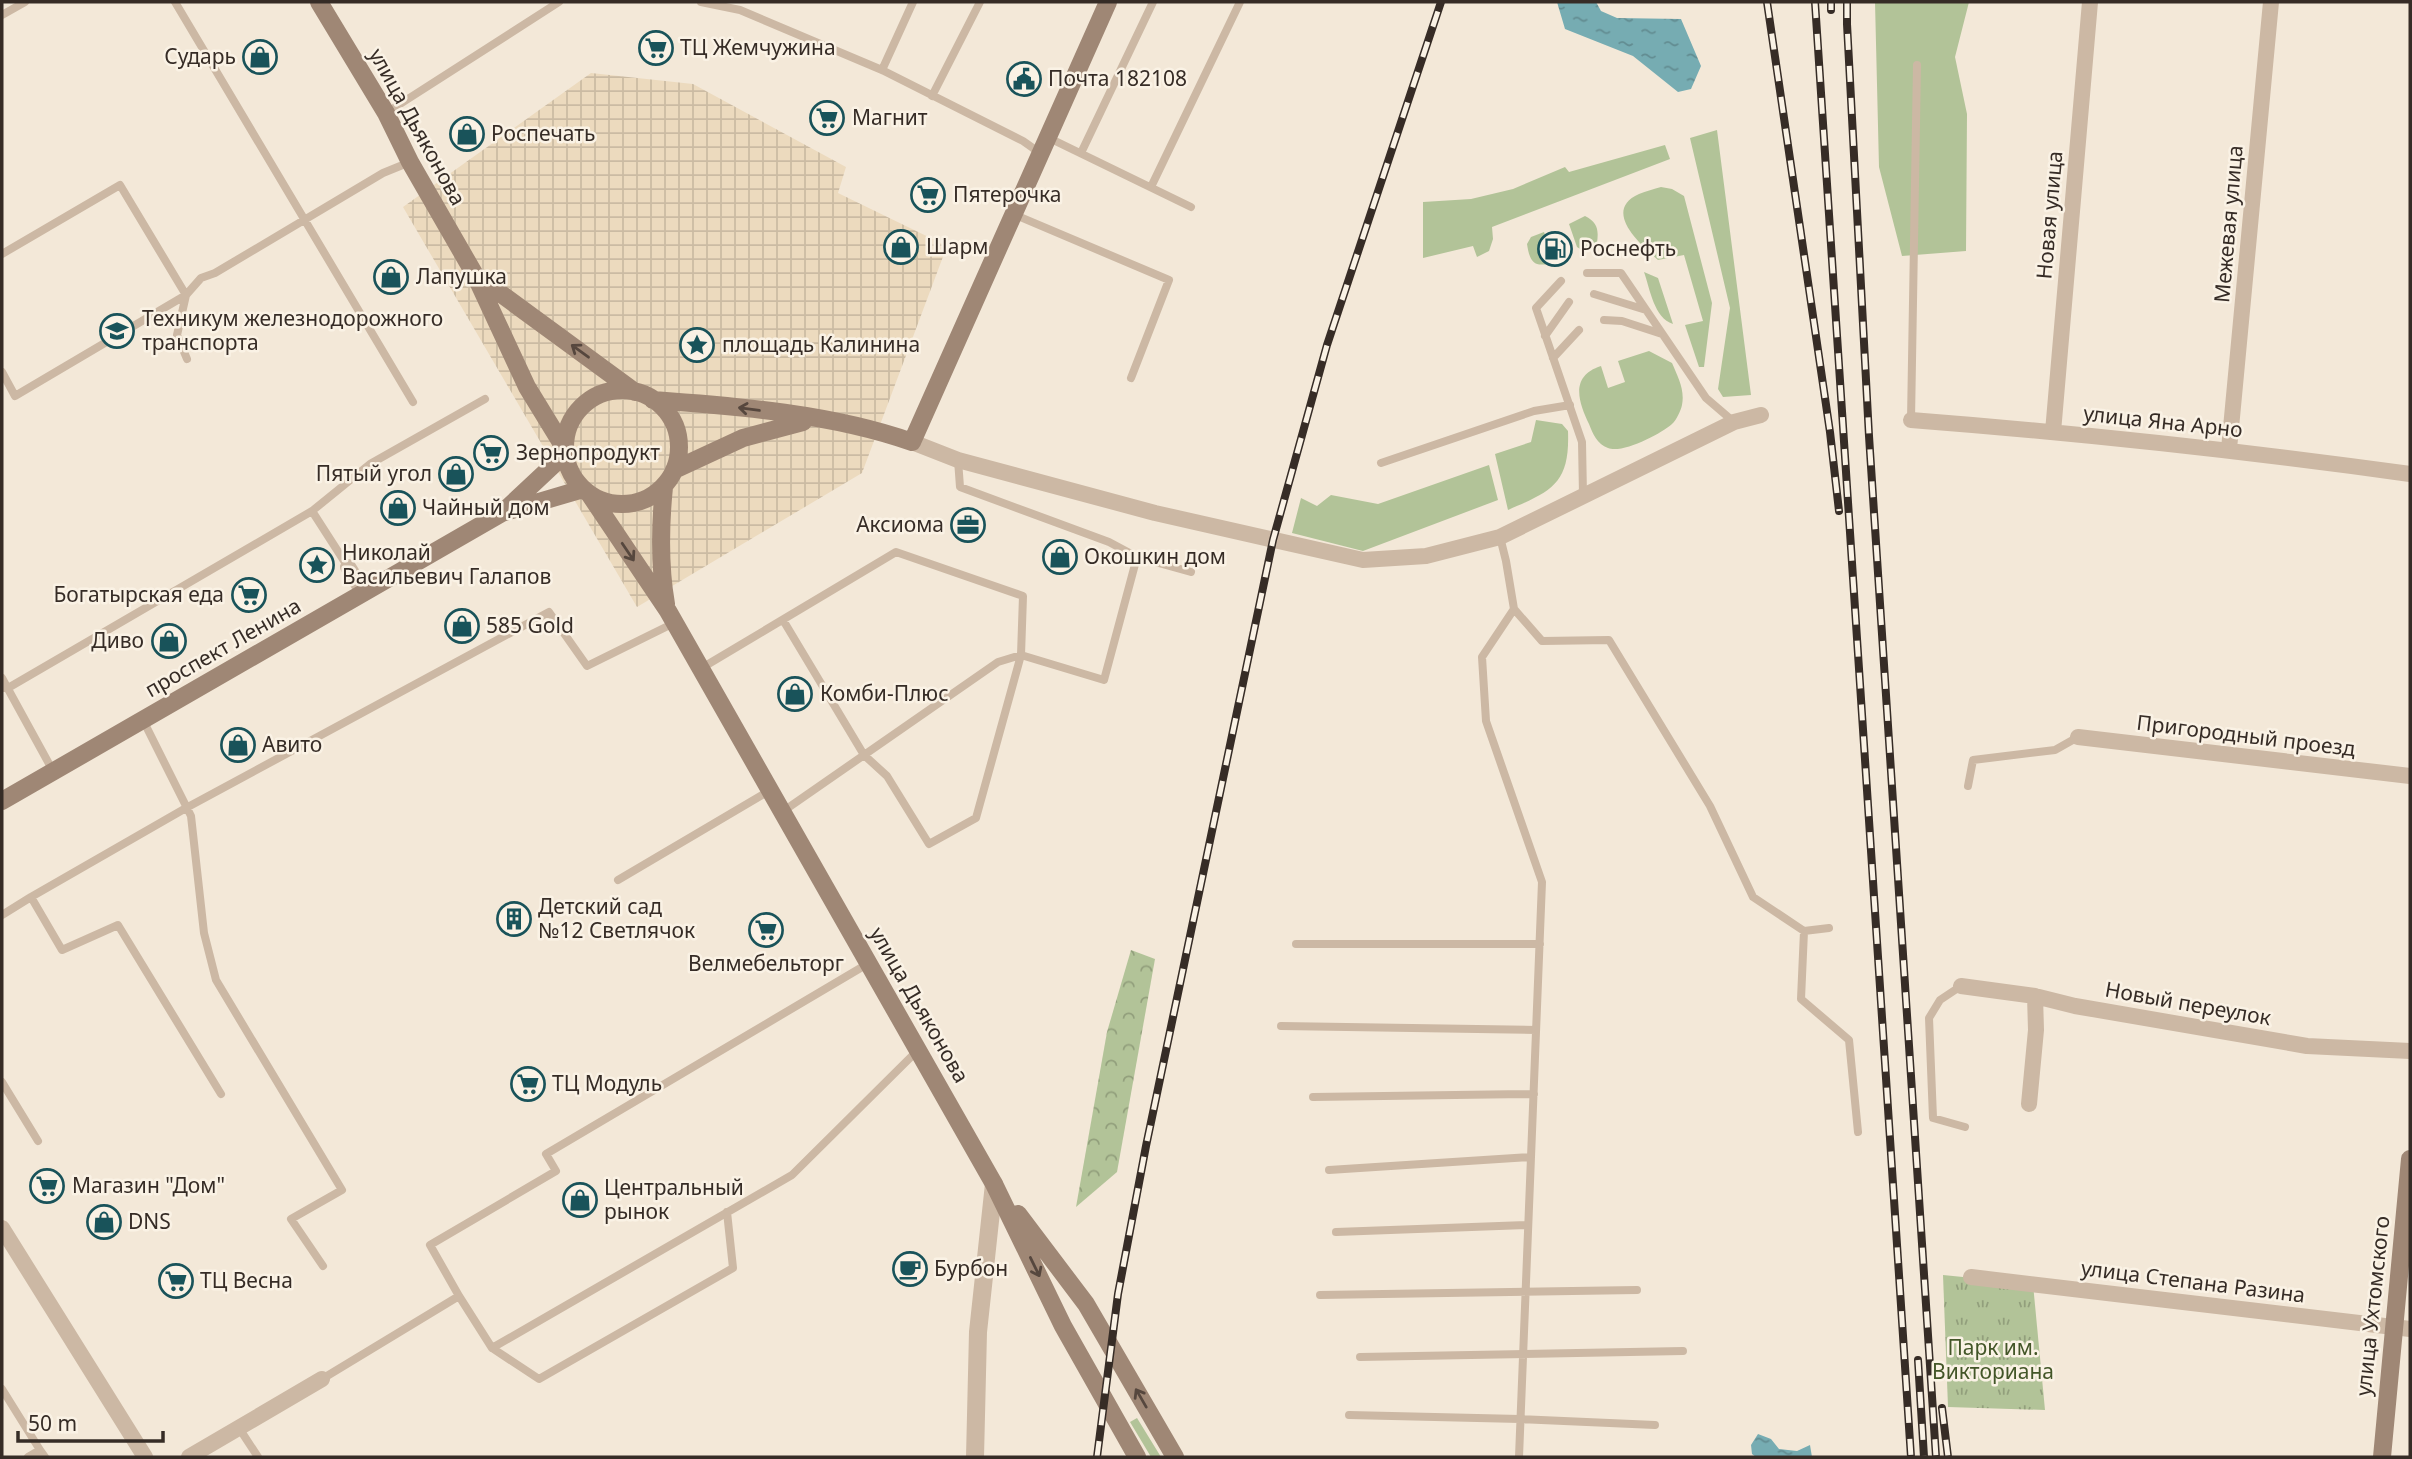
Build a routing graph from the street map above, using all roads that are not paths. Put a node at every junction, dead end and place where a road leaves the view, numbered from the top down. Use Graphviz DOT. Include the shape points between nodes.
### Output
graph roads {
  1 [pos="25,2"];
  2 [pos="175,2"];
  3 [pos="319,2"];
  4 [pos="559,2"];
  5 [pos="701,2"];
  6 [pos="913,2"];
  7 [pos="980,2"];
  8 [pos="1108,2"];
  9 [pos="1153,2"];
  10 [pos="1240,2"];
  11 [pos="2090,2"];
  12 [pos="2271,2"];
  13 [pos="2,15"];
  14 [pos="1917,65"];
  15 [pos="882,70"];
  16 [pos="932,96"];
  17 [pos="386,113"];
  18 [pos="1044,145"];
  19 [pos="1081,153"];
  20 [pos="410,162"];
  21 [pos="1151,187"];
  22 [pos="1191,207"];
  23 [pos="1013,214"];
  24 [pos="305,220"];
  25 [pos="2,254"];
  26 [pos="1587,274"];
  27 [pos="475,275"];
  28 [pos="1561,281"];
  29 [pos="1594,294"];
  30 [pos="186,295"];
  31 [pos="1569,302"];
  32 [pos="1646,310"];
  33 [pos="1604,320"];
  34 [pos="1579,330"];
  35 [pos="1662,334"];
  36 [pos="1545,336"];
  37 [pos="1553,358"];
  38 [pos="187,359"];
  39 [pos="2,372"];
  40 [pos="1131,378"];
  41 [pos="635,392"];
  42 [pos="485,399"];
  43 [pos="653,400"];
  44 [pos="413,402"];
  45 [pos="1570,405"];
  46 [pos="1761,415"];
  47 [pos="817,419"];
  48 [pos="1911,420"];
  49 [pos="1734,422"];
  50 [pos="2053,432"];
  51 [pos="912,442"];
  52 [pos="2229,449"];
  53 [pos="565,452"];
  54 [pos="958,460"];
  55 [pos="1381,463"];
  56 [pos="674,470"];
  57 [pos="2410,474"];
  58 [pos="664,486"];
  59 [pos="587,492"];
  60 [pos="1583,497"];
  61 [pos="312,511"];
  62 [pos="502,513"];
  63 [pos="1500,537"];
  64 [pos="1137,558"];
  65 [pos="348,567"];
  66 [pos="1191,572"];
  67 [pos="364,593"];
  68 [pos="1514,609"];
  69 [pos="671,617"];
  70 [pos="783,620"];
  71 [pos="1021,654"];
  72 [pos="700,668"];
  73 [pos="2,678"];
  74 [pos="5,688"];
  75 [pos="143,720"];
  76 [pos="2078,737"];
  77 [pos="864,755"];
  78 [pos="53,772"];
  79 [pos="2410,776"];
  80 [pos="1968,786"];
  81 [pos="770,790"];
  82 [pos="2,801"];
  83 [pos="186,808"];
  84 [pos="782,812"];
  85 [pos="618,880"];
  86 [pos="31,897"];
  87 [pos="2,915"];
  88 [pos="1829,928"];
  89 [pos="1804,931"];
  90 [pos="1296,944"];
  91 [pos="1540,944"];
  92 [pos="869,963"];
  93 [pos="1961,986"];
  94 [pos="2035,996"];
  95 [pos="1281,1026"];
  96 [pos="1536,1030"];
  97 [pos="918,1050"];
  98 [pos="2410,1051"];
  99 [pos="2,1082"];
  100 [pos="221,1094"];
  101 [pos="1534,1094"];
  102 [pos="1313,1097"];
  103 [pos="2029,1104"];
  104 [pos="1965,1127"];
  105 [pos="1858,1132"];
  106 [pos="38,1141"];
  107 [pos="1531,1157"];
  108 [pos="2410,1159"];
  109 [pos="1329,1170"];
  110 [pos="995,1184"];
  111 [pos="727,1212"];
  112 [pos="1528,1225"];
  113 [pos="2,1228"];
  114 [pos="1336,1232"];
  115 [pos="323,1266"];
  116 [pos="1971,1277"];
  117 [pos="1637,1290"];
  118 [pos="1525,1292"];
  119 [pos="1320,1295"];
  120 [pos="460,1296"];
  121 [pos="2402,1328"];
  122 [pos="492,1348"];
  123 [pos="1682,1351"];
  124 [pos="1523,1352"];
  125 [pos="1360,1357"];
  126 [pos="322,1379"];
  127 [pos="2,1389"];
  128 [pos="1349,1415"];
  129 [pos="1520,1419"];
  130 [pos="1654,1425"];
  131 [pos="239,1428"];
  132 [pos="2383,1429"];
  133 [pos="42,1454"];
  134 [pos="28,1457"];
  135 [pos="145,1457"];
  136 [pos="189,1457"];
  137 [pos="258,1457"];
  138 [pos="975,1457"];
  139 [pos="1137,1457"];
  140 [pos="1175,1457"];
  141 [pos="1519,1457"];
  142 [pos="2374,1457"];
  143 [pos="2382,1457"];
  1 -- 13 [label="lane"];
  2 -- 24 [label="lane"];
  3 -- 17 [label="main road, улица Дьяконова"];
  4 -- 17 [label="lane"];
  5 -- 15 [label="lane" via="740,10"];
  6 -- 15 [label="lane"];
  7 -- 16 [label="lane"];
  8 -- 18 [label="main road"];
  9 -- 19 [label="lane"];
  10 -- 21 [label="lane"];
  11 -- 50 [label="street, Новая улица"];
  12 -- 52 [label="street, Межевая улица"];
  14 -- 48 [label="lane"];
  15 -- 16 [label="lane"];
  16 -- 18 [label="lane" via="1023,141"];
  17 -- 20 [label="main road, улица Дьяконова"];
  18 -- 19 [label="lane"];
  18 -- 23 [label="main road"];
  19 -- 21 [label="lane"];
  20 -- 24 [label="lane"];
  20 -- 27 [label="main road, улица Дьяконова"];
  21 -- 22 [label="lane"];
  23 -- 40 [label="lane" via="1169,280"];
  23 -- 51 [label="main road"];
  24 -- 30 [label="lane" via="201,278"];
  24 -- 44 [label="lane"];
  25 -- 30 [label="lane" via="120,185"];
  26 -- 32 [label="lane" via="1621,273"];
  41 -- 27 [label="main road, улица Дьяконова, one-way"];
  27 -- 53 [label="main road, улица Дьяконова" via="527,387"];
  28 -- 36 [label="lane" via="1536,308"];
  29 -- 32 [label="lane"];
  30 -- 38 [label="lane" via="177,335"];
  30 -- 39 [label="lane" via="15,396"];
  31 -- 36 [label="lane"];
  32 -- 35 [label="lane"];
  33 -- 35 [label="lane"];
  34 -- 37 [label="lane"];
  35 -- 49 [label="lane" via="1706,398"];
  36 -- 37 [label="lane"];
  37 -- 45 [label="lane"];
  41 -- 43 [label="main road"];
  41 -- 53 [label="main road" via="596,396 580,408 569,425"];
  42 -- 61 [label="lane" via="370,464"];
  47 -- 43 [label="main road, one-way"];
  43 -- 56 [label="main road" via="668,413 677,431 679,451"];
  45 -- 55 [label="lane" via="1534,411"];
  45 -- 60 [label="lane" via="1582,442"];
  46 -- 49 [label="street"];
  47 -- 51 [label="main road" via="879,430"];
  47 -- 56 [label="main road" via="743,438"];
  48 -- 50 [label="street, улица Яна Арно"];
  49 -- 60 [label="street"];
  50 -- 52 [label="street, улица Яна Арно"];
  51 -- 54 [label="street"];
  52 -- 57 [label="street, улица Яна Арно"];
  53 -- 59 [label="main road" via="571,473"];
  53 -- 62 [label="main road, проспект Ленина"];
  54 -- 63 [label="street" via="1155,513 1363,560 1426,556"];
  54 -- 64 [label="lane" via="960,487 1109,542"];
  56 -- 58 [label="main road"];
  58 -- 59 [label="main road" via="629,504 609,503"];
  58 -- 69 [label="main road, улица Дьяконова" via="659,535"];
  59 -- 62 [label="main road, проспект Ленина"];
  59 -- 69 [label="main road, улица Дьяконова, one-way"];
  60 -- 63 [label="street"];
  61 -- 65 [label="lane"];
  61 -- 74 [label="lane"];
  62 -- 67 [label="main road, проспект Ленина"];
  63 -- 68 [label="lane"];
  64 -- 66 [label="lane"];
  64 -- 71 [label="lane" via="1104,680"];
  65 -- 67 [label="street"];
  67 -- 75 [label="main road, проспект Ленина"];
  68 -- 89 [label="lane" via="1542,641 1609,640 1710,806 1753,897"];
  68 -- 91 [label="lane" via="1482,657 1486,721 1542,882"];
  69 -- 72 [label="main road, улица Дьяконова"];
  69 -- 83 [label="lane" via="587,666 550,612"];
  70 -- 71 [label="lane" via="895,552 1023,596"];
  70 -- 72 [label="lane"];
  70 -- 77 [label="lane"];
  71 -- 77 [label="lane" via="998,662"];
  71 -- 77 [label="lane" via="976,818 929,844 887,776"];
  72 -- 81 [label="main road, улица Дьяконова"];
  73 -- 74 [label="lane"];
  74 -- 78 [label="lane"];
  75 -- 78 [label="main road, проспект Ленина"];
  75 -- 83 [label="lane"];
  76 -- 79 [label="street, Пригородный проезд"];
  76 -- 80 [label="lane" via="2055,750 1973,760"];
  77 -- 84 [label="lane"];
  78 -- 82 [label="main road, проспект Ленина"];
  81 -- 84 [label="main road, улица Дьяконова"];
  81 -- 85 [label="lane"];
  83 -- 86 [label="lane"];
  83 -- 115 [label="lane" via="191,817 204,933 216,980 342,1191 291,1219"];
  84 -- 92 [label="main road, улица Дьяконова"];
  86 -- 87 [label="lane"];
  86 -- 100 [label="lane" via="62,950 118,925"];
  88 -- 89 [label="lane"];
  89 -- 105 [label="lane" via="1801,999 1849,1040"];
  90 -- 91 [label="lane"];
  91 -- 96 [label="lane"];
  92 -- 97 [label="main road, улица Дьяконова"];
  92 -- 120 [label="lane" via="545,1154 556,1171 430,1245"];
  93 -- 94 [label="street, Новый переулок"];
  93 -- 104 [label="lane" via="1940,1000 1929,1018 1933,1118"];
  94 -- 98 [label="street, Новый переулок" via="2307,1046"];
  94 -- 103 [label="street"];
  95 -- 96 [label="lane"];
  96 -- 101 [label="lane"];
  97 -- 110 [label="main road, улица Дьяконова"];
  97 -- 111 [label="lane" via="792,1175"];
  99 -- 106 [label="lane"];
  101 -- 102 [label="lane"];
  101 -- 107 [label="lane"];
  107 -- 109 [label="lane"];
  107 -- 112 [label="lane"];
  108 -- 121 [label="main road, улица Ухтомского"];
  110 -- 138 [label="street" via="978,1332"];
  110 -- 139 [label="main road, one-way" via="1063,1326"];
  140 -- 110 [label="main road, one-way" via="1086,1304"];
  111 -- 122 [label="lane"];
  111 -- 122 [label="lane" via="733,1269 540,1379"];
  112 -- 114 [label="lane"];
  112 -- 118 [label="lane"];
  113 -- 135 [label="street"];
  116 -- 121 [label="street, улица Степана Разина"];
  117 -- 118 [label="lane"];
  118 -- 119 [label="lane"];
  118 -- 124 [label="lane"];
  120 -- 122 [label="lane"];
  120 -- 126 [label="lane"];
  121 -- 132 [label="main road, улица Ухтомского"];
  123 -- 124 [label="lane"];
  124 -- 125 [label="lane"];
  124 -- 129 [label="lane"];
  126 -- 131 [label="street"];
  127 -- 133 [label="lane"];
  128 -- 129 [label="lane"];
  129 -- 130 [label="lane"];
  129 -- 141 [label="lane"];
  131 -- 136 [label="street"];
  131 -- 137 [label="lane"];
  132 -- 142 [label="main road"];
  132 -- 143 [label="main road, улица Ухтомского"];
  133 -- 134 [label="lane"];
}
